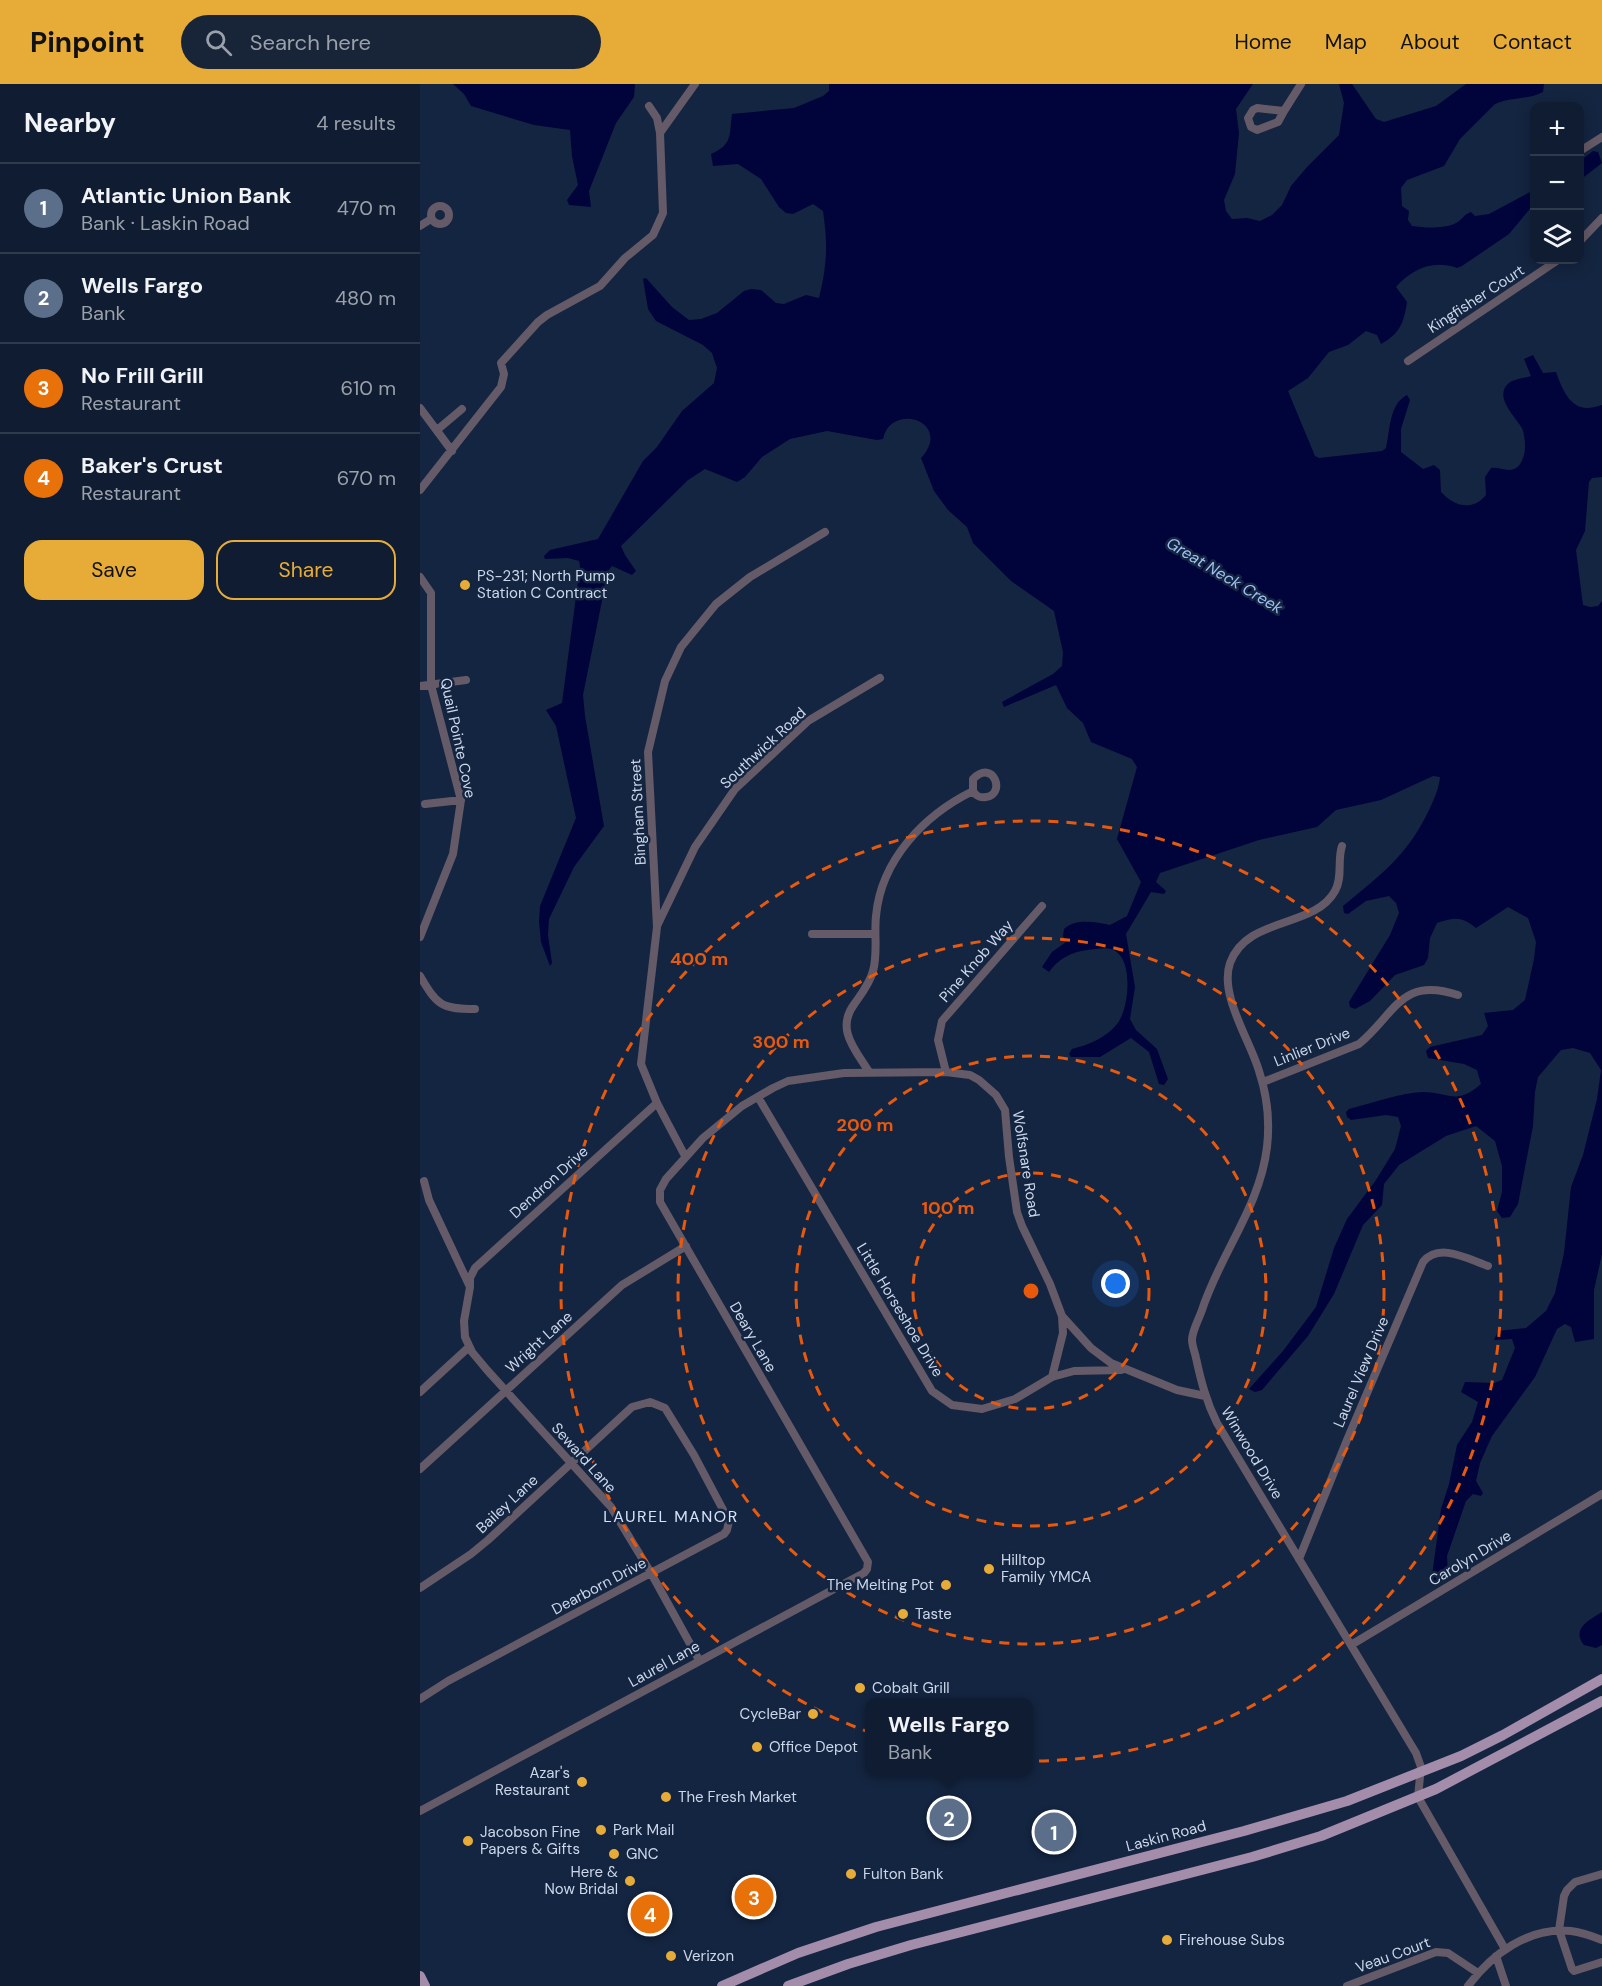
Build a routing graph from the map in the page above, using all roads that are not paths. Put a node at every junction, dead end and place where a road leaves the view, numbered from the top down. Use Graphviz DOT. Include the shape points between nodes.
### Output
graph roads {
  1 [pos="695,84"];
  2 [pos="1301,84"];
  3 [pos="649,106"];
  4 [pos="1284,111"];
  5 [pos="660,133"];
  6 [pos="1602,137"];
  7 [pos="1584,148"];
  8 [pos="1602,218"];
  9 [pos="431,219"];
  10 [pos="420,226"];
  11 [pos="1584,237"];
  12 [pos="1552,264"];
  13 [pos="1408,360"];
  14 [pos="420,408"];
  15 [pos="462,409"];
  16 [pos="437,430"];
  17 [pos="452,451"];
  18 [pos="420,490"];
  19 [pos="825,532"];
  20 [pos="420,577"];
  21 [pos="880,678"];
  22 [pos="466,680"];
  23 [pos="431,685"];
  24 [pos="420,686"];
  25 [pos="973,791"];
  26 [pos="461,800"];
  27 [pos="425,804"];
  28 [pos="1342,846"];
  29 [pos="1042,906"];
  30 [pos="657,927"];
  31 [pos="812,934"];
  32 [pos="875,934"];
  33 [pos="420,937"];
  34 [pos="420,976"];
  35 [pos="1458,995"];
  36 [pos="475,1009"];
  37 [pos="868,1072"];
  38 [pos="946,1072"];
  39 [pos="1263,1082"];
  40 [pos="758,1096"];
  41 [pos="657,1103"];
  42 [pos="685,1156"];
  43 [pos="674,1170"];
  44 [pos="424,1181"];
  45 [pos="686,1246"];
  46 [pos="1488,1266"];
  47 [pos="470,1287"];
  48 [pos="1062,1316"];
  49 [pos="469,1347"];
  50 [pos="1125,1370"];
  51 [pos="1052,1377"];
  52 [pos="506,1391"];
  53 [pos="420,1392"];
  54 [pos="1205,1396"];
  55 [pos="571,1462"];
  56 [pos="700,1466"];
  57 [pos="420,1469"];
  58 [pos="1602,1494"];
  59 [pos="841,1517"];
  60 [pos="1299,1558"];
  61 [pos="651,1573"];
  62 [pos="420,1588"];
  63 [pos="1351,1645"];
  64 [pos="699,1660"];
  65 [pos="1602,1679"];
  66 [pos="420,1699"];
  67 [pos="1602,1701"];
  68 [pos="1421,1772"];
  69 [pos="1418,1797"];
  70 [pos="420,1811"];
  71 [pos="1602,1874"];
  72 [pos="1559,1930"];
  73 [pos="1602,1940"];
  74 [pos="1505,1949"];
  75 [pos="1496,1956"];
  76 [pos="1602,1962"];
  77 [pos="1478,1973"];
  78 [pos="420,1976"];
  79 [pos="425,1986"];
  80 [pos="722,1986"];
  81 [pos="788,1986"];
  82 [pos="1347,1986"];
  83 [pos="1468,1986"];
  84 [pos="1506,1986"];
  1 -- 5 [label="street"];
  2 -- 4 [label="street"];
  3 -- 5 [label="street"];
  5 -- 17 [label="street" via="663,213 657,229 600,286 547,315 519,341 501,363 501,387"];
  6 -- 7 [label="street"];
  8 -- 11 [label="street"];
  9 -- 10 [label="street"];
  12 -- 13 [label="street, Kingfisher Court"];
  14 -- 16 [label="street"];
  15 -- 16 [label="street"];
  16 -- 17 [label="street"];
  17 -- 18 [label="street"];
  19 -- 30 [label="street, Bingham Street" via="750,577 716,604 681,647 665,681 648,752"];
  20 -- 23 [label="street, Quail Pointe Cove" via="431,593"];
  21 -- 30 [label="street, Southwick Road" via="808,721 735,789 695,847"];
  22 -- 23 [label="street"];
  23 -- 24 [label="street"];
  23 -- 26 [label="street, Quail Pointe Cove"];
  25 -- 32 [label="street" via="938,811 898,854 880,892"];
  26 -- 27 [label="street"];
  26 -- 33 [label="street, Quail Pointe Cove" via="453,854"];
  28 -- 39 [label="street, Winwood Drive" via="1338,884 1332,896 1313,910 1253,936 1229,966 1230,998"];
  29 -- 38 [label="street, Pine Knob Way" via="942,1022 938,1040"];
  30 -- 41 [label="street, Bingham Street" via="641,1064"];
  31 -- 32 [label="street"];
  32 -- 37 [label="street" via="873,971 845,1022 848,1038"];
  34 -- 36 [label="street" via="432,997 451,1009"];
  35 -- 39 [label="street, Linlier Drive" via="1434,989 1415,992 1400,1001 1359,1044"];
  37 -- 38 [label="street, Wolfsnare Road"];
  37 -- 40 [label="street, Wolfsnare Road" via="798,1079"];
  38 -- 48 [label="street, Wolfsnare Road" via="970,1075 1002,1102 1017,1212"];
  39 -- 54 [label="street, Winwood Drive" via="1268,1136 1260,1184 1221,1262 1192,1340"];
  40 -- 42 [label="street, Wolfsnare Road" via="724,1120"];
  40 -- 51 [label="street, Little Horseshoe Drive" via="932,1391 952,1405 982,1409 1015,1399"];
  41 -- 42 [label="street, Bingham Street"];
  41 -- 47 [label="street, Dendron Drive" via="475,1268"];
  42 -- 43 [label="street, Wolfsnare Road"];
  43 -- 45 [label="street, Deary Lane" via="659,1195"];
  44 -- 47 [label="street"];
  45 -- 52 [label="street, Wright Lane" via="622,1285"];
  45 -- 59 [label="street, Deary Lane"];
  46 -- 60 [label="street, Laurel View Drive" via="1443,1252 1432,1254 1423,1262"];
  47 -- 49 [label="street, Dendron Drive" via="463,1329"];
  48 -- 50 [label="street, Wolfsnare Road" via="1100,1356"];
  48 -- 51 [label="street" via="1063,1333"];
  49 -- 52 [label="street, Seward Lane"];
  49 -- 53 [label="street"];
  50 -- 51 [label="street, Little Horseshoe Drive" via="1074,1371"];
  50 -- 54 [label="street, Wolfsnare Road"];
  52 -- 55 [label="street, Seward Lane"];
  52 -- 57 [label="street, Wright Lane"];
  54 -- 60 [label="street, Winwood Drive" via="1216,1423"];
  55 -- 56 [label="street, Bailey Lane" via="639,1404 650,1402 665,1408"];
  55 -- 61 [label="street, Seward Lane" via="618,1517"];
  55 -- 62 [label="street, Bailey Lane" via="479,1547"];
  56 -- 61 [label="street, Dearborn Drive" via="728,1516 727,1530"];
  58 -- 63 [label="street, Carolyn Drive"];
  59 -- 64 [label="street, Laurel Lane" via="868,1562 864,1573"];
  60 -- 63 [label="street, Winwood Drive"];
  61 -- 64 [label="street, Seward Lane"];
  61 -- 66 [label="street, Dearborn Drive"];
  63 -- 68 [label="street, Winwood Drive" via="1416,1753"];
  64 -- 70 [label="street, Laurel Lane"];
  65 -- 68 [label="main road, Laskin Road" via="1503,1735"];
  67 -- 69 [label="main road"];
  68 -- 69 [label="street, Winwood Drive"];
  68 -- 80 [label="main road, Laskin Road" via="1347,1801 1261,1827 876,1927 798,1953"];
  69 -- 74 [label="street"];
  69 -- 81 [label="main road" via="1286,1848 910,1945"];
  71 -- 72 [label="street" via="1570,1885 1564,1896"];
  72 -- 73 [label="street"];
  72 -- 74 [label="street"];
  72 -- 76 [label="street" via="1572,1969 1577,1971"];
  74 -- 75 [label="street"];
  75 -- 77 [label="street"];
  75 -- 84 [label="street"];
  77 -- 82 [label="street, Veau Court" via="1448,1953 1436,1952"];
  77 -- 83 [label="street"];
  78 -- 79 [label="main road"];
}
